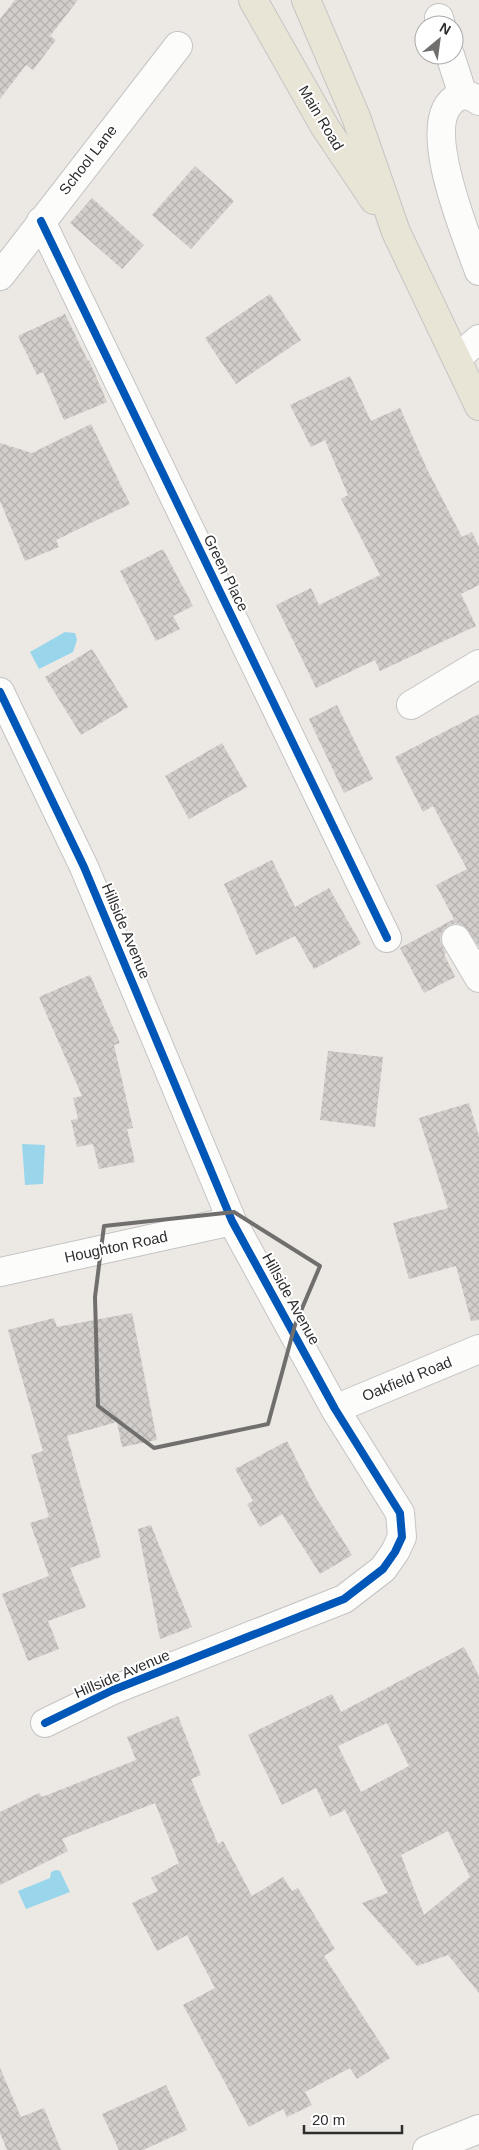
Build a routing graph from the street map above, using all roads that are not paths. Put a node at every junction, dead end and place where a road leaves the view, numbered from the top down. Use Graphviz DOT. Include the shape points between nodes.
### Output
graph roads {
  1 [pos="253,0"];
  2 [pos="306,0"];
  3 [pos="178,46"];
  4 [pos="455,65"];
  5 [pos="471,98"];
  6 [pos="41,221"];
  7 [pos="396,232"];
  8 [pos="479,271"];
  9 [pos="0,276"];
  10 [pos="479,339"];
  11 [pos="457,358"];
  12 [pos="479,406"];
  13 [pos="479,664"];
  14 [pos="0,692"];
  15 [pos="411,705"];
  16 [pos="387,938"];
  17 [pos="456,939"];
  18 [pos="479,978"];
  19 [pos="232,1221"];
  20 [pos="0,1272"];
  21 [pos="479,1349"];
  22 [pos="335,1408"];
  23 [pos="46,1723"];
  24 [pos="479,2129"];
  25 [pos="426,2150"];
  1 -- 7 [label="main road, Main Road" via="325,127"];
  2 -- 7 [label="main road, Main Road" via="356,117"];
  3 -- 6 [label="street, School Lane"];
  4 -- 5 [label="street"];
  5 -- 8 [label="street" via="452,100 442,129 444,167"];
  6 -- 9 [label="street, School Lane"];
  6 -- 16 [label="street, Green Place"];
  7 -- 11 [label="main road, Main Road"];
  10 -- 11 [label="street"];
  11 -- 12 [label="main road, Main Road"];
  13 -- 15 [label="street"];
  14 -- 19 [label="street, Hillside Avenue" via="84,868"];
  17 -- 18 [label="street"];
  19 -- 20 [label="street, Houghton Road"];
  19 -- 22 [label="street, Hillside Avenue"];
  21 -- 22 [label="street, Oakfield Road"];
  22 -- 23 [label="street, Hillside Avenue" via="400,1513 402,1537 383,1569 344,1599 113,1690"];
  24 -- 25 [label="street"];
}
